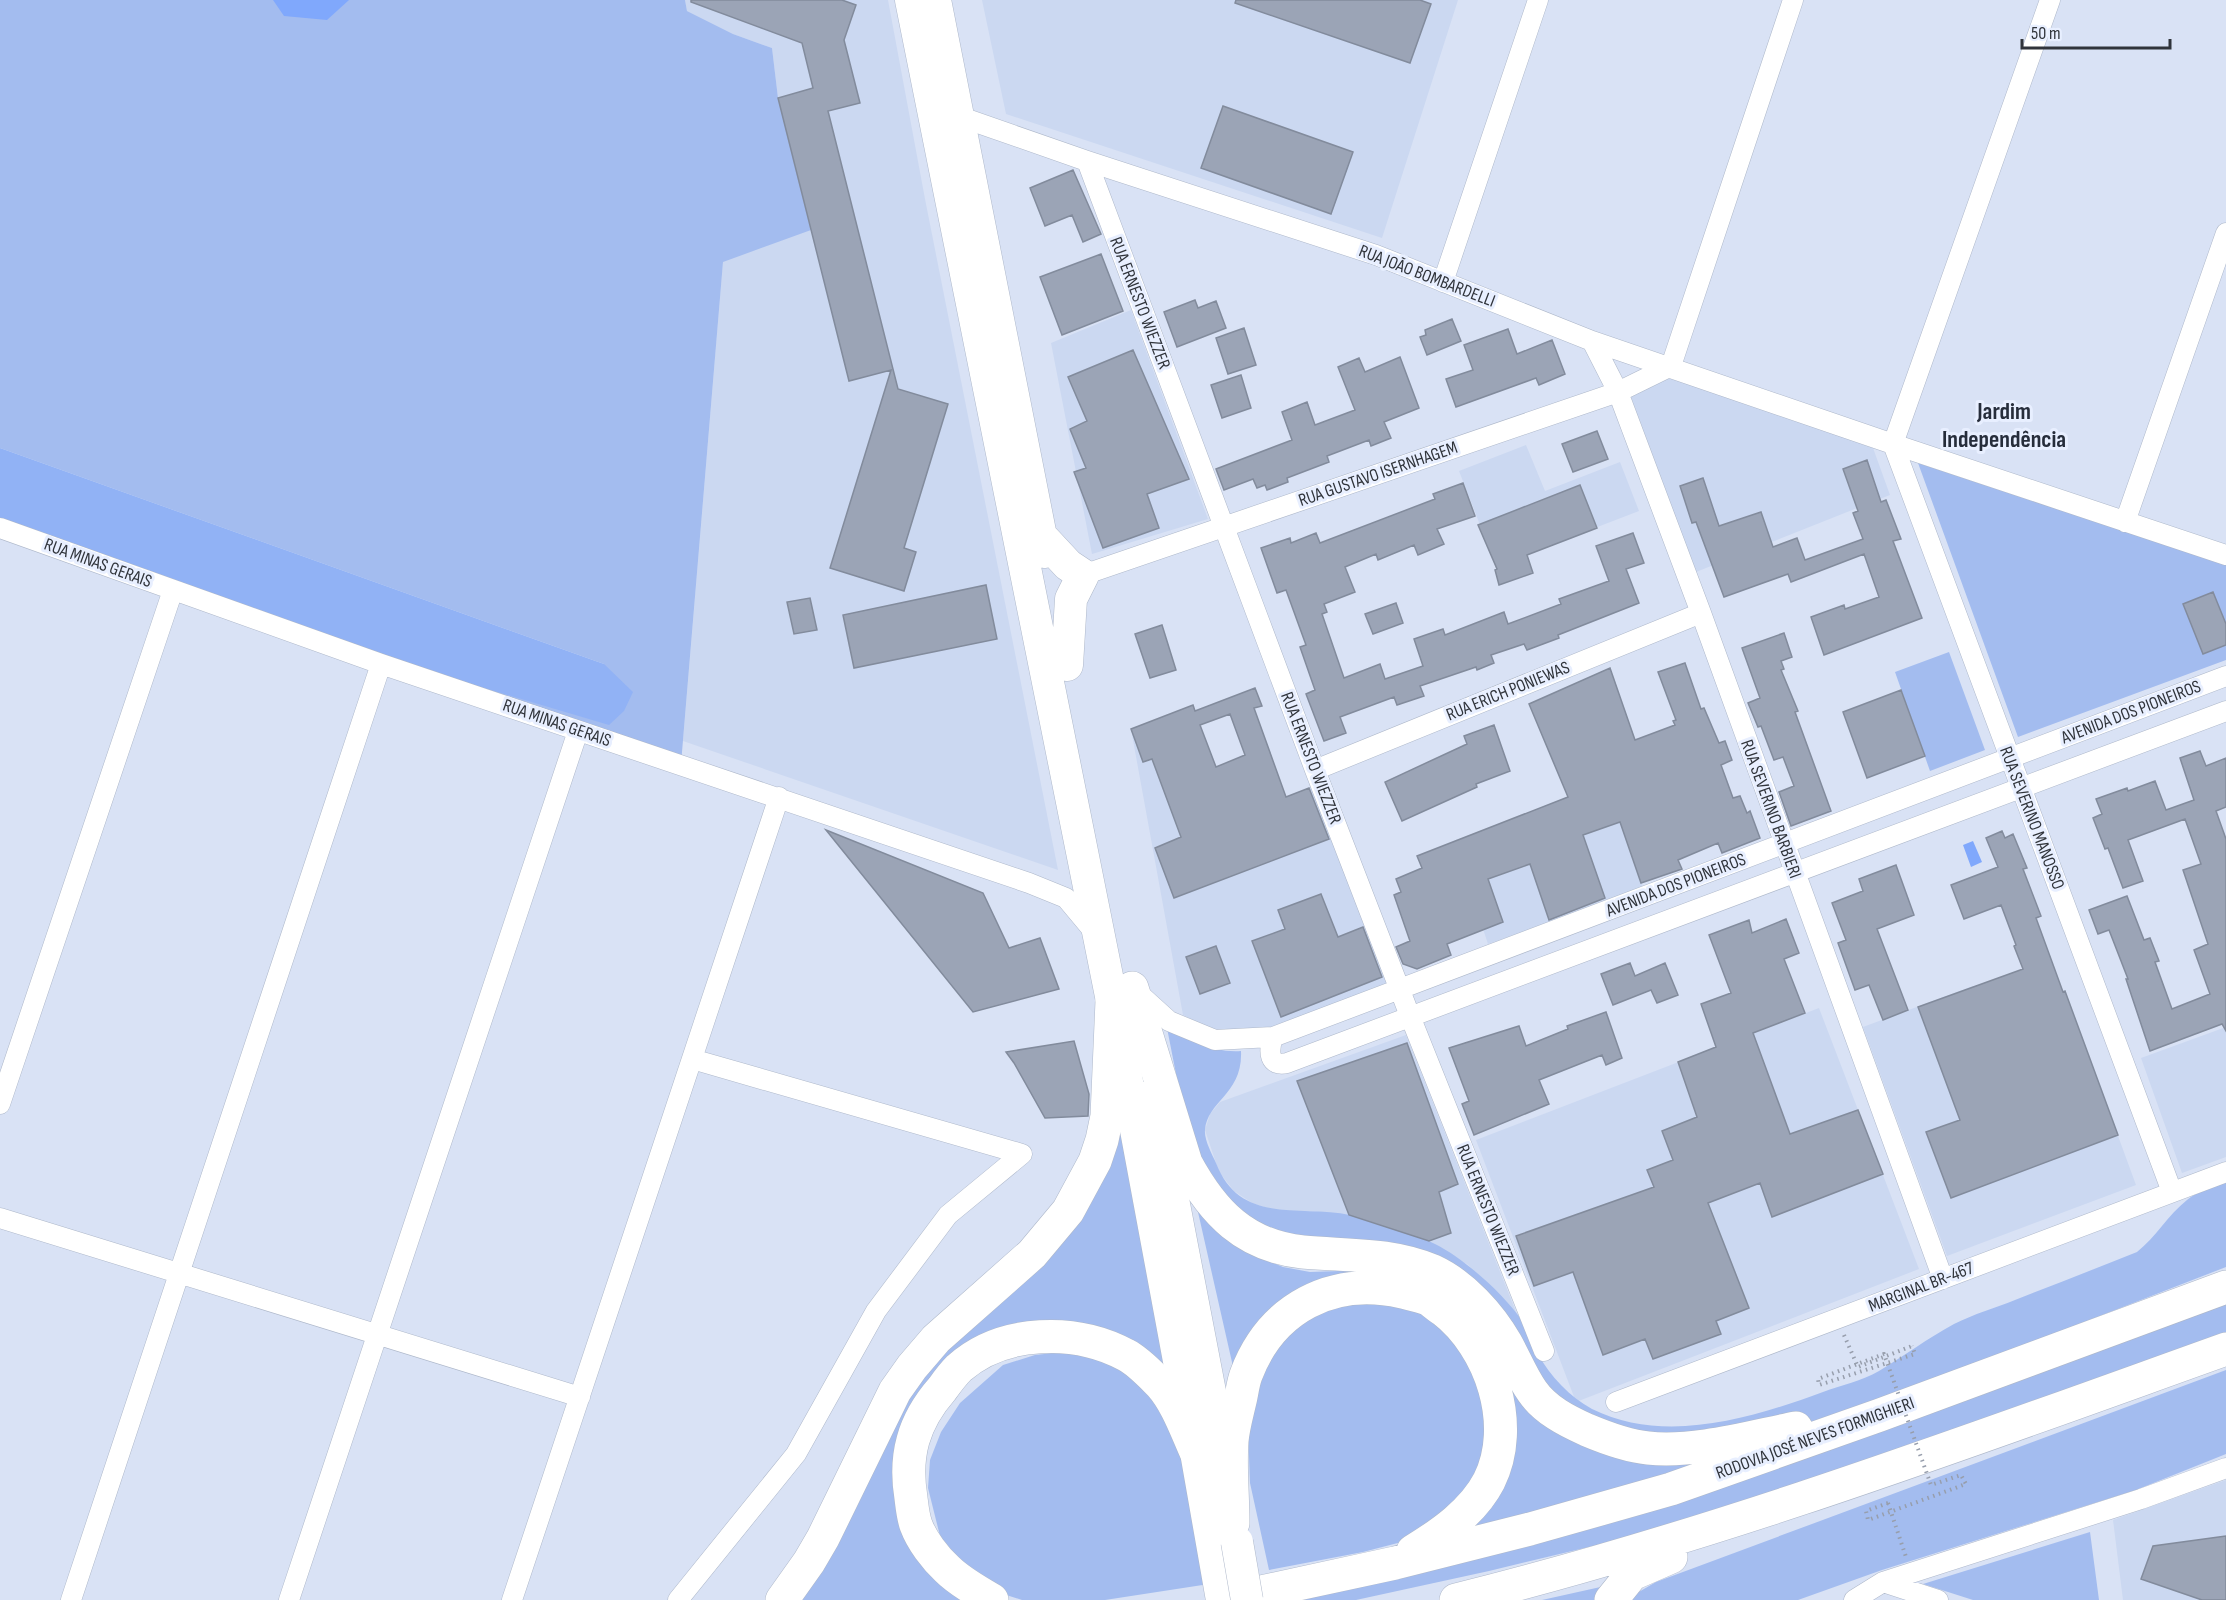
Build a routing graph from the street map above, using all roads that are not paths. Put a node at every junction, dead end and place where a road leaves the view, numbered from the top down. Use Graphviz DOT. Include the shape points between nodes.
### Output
graph roads {
  1 [pos="911,0"];
  2 [pos="935,0"];
  3 [pos="1538,0"];
  4 [pos="1792,0"];
  5 [pos="2050,0"];
  6 [pos="958,116"];
  7 [pos="1087,161"];
  8 [pos="2226,232"];
  9 [pos="1443,282"];
  10 [pos="1592,341"];
  11 [pos="1671,366"];
  12 [pos="1618,392"];
  13 [pos="1893,444"];
  14 [pos="2126,522"];
  15 [pos="1224,527"];
  16 [pos="0,528"];
  17 [pos="1041,536"];
  18 [pos="2226,555"];
  19 [pos="1083,575"];
  20 [pos="173,590"];
  21 [pos="1701,613"];
  22 [pos="381,663"];
  23 [pos="1067,665"];
  24 [pos="2226,676"];
  25 [pos="2226,711"];
  26 [pos="578,731"];
  27 [pos="2010,759"];
  28 [pos="1315,770"];
  29 [pos="2021,789"];
  30 [pos="779,797"];
  31 [pos="1784,844"];
  32 [pos="1794,872"];
  33 [pos="1679,884"];
  34 [pos="1691,911"];
  35 [pos="1548,933"];
  36 [pos="1100,938"];
  37 [pos="1558,961"];
  38 [pos="1400,990"];
  39 [pos="1122,994"];
  40 [pos="1410,1016"];
  41 [pos="1273,1037"];
  42 [pos="692,1059"];
  43 [pos="0,1104"];
  44 [pos="2226,1172"];
  45 [pos="2172,1192"];
  46 [pos="0,1218"];
  47 [pos="179,1273"];
  48 [pos="1943,1279"];
  49 [pos="2226,1287"];
  50 [pos="377,1334"];
  51 [pos="2226,1349"];
  52 [pos="1544,1351"];
  53 [pos="580,1397"];
  54 [pos="1616,1402"];
  55 [pos="1881,1415"];
  56 [pos="1197,1452"];
  57 [pos="2226,1468"];
  58 [pos="1835,1489"];
  59 [pos="1228,1538"];
  60 [pos="1395,1563"];
  61 [pos="1883,1582"];
  62 [pos="71,1600"];
  63 [pos="289,1600"];
  64 [pos="512,1600"];
  65 [pos="678,1600"];
  66 [pos="782,1600"];
  67 [pos="992,1600"];
  68 [pos="1223,1600"];
  69 [pos="1247,1600"];
  70 [pos="1456,1600"];
  71 [pos="1611,1600"];
  72 [pos="1854,1600"];
  73 [pos="1938,1600"];
  1 -- 36 [label="main road"];
  2 -- 6 [label="main road"];
  3 -- 9 [label="street"];
  4 -- 11 [label="street"];
  5 -- 13 [label="street"];
  6 -- 7 [label="street, RUA JOÃO BOMBARDELLI"];
  6 -- 17 [label="main road"];
  7 -- 9 [label="street, RUA JOÃO BOMBARDELLI" via="1376,255"];
  7 -- 15 [label="street, RUA ERNESTO WIEZZER"];
  8 -- 14 [label="street"];
  9 -- 10 [label="street, RUA JOÃO BOMBARDELLI"];
  10 -- 11 [label="street, RUA JOÃO BOMBARDELLI"];
  10 -- 12 [label="street, RUA SEVERINO BARBIERI"];
  11 -- 12 [label="street, RUA GUSTAVO ISERNHAGEM"];
  11 -- 13 [label="street, RUA JOÃO BOMBARDELLI"];
  12 -- 15 [label="street, RUA GUSTAVO ISERNHAGEM"];
  12 -- 21 [label="street, RUA SEVERINO BARBIERI"];
  13 -- 14 [label="street, RUA JOÃO BOMBARDELLI"];
  13 -- 27 [label="street, RUA SEVERINO MANOSSO"];
  14 -- 18 [label="street, RUA JOÃO BOMBARDELLI"];
  15 -- 19 [label="street, RUA GUSTAVO ISERNHAGEM"];
  15 -- 28 [label="street, RUA ERNESTO WIEZZER"];
  16 -- 20 [label="street, RUA MINAS GERAIS"];
  17 -- 19 [label="main road"];
  17 -- 23 [label="main road"];
  19 -- 23 [label="main road" via="1071,599"];
  20 -- 22 [label="street, RUA MINAS GERAIS"];
  20 -- 43 [label="street"];
  21 -- 28 [label="street, RUA ERICH PONIEWAS"];
  21 -- 31 [label="street, RUA SEVERINO BARBIERI"];
  22 -- 26 [label="street, RUA MINAS GERAIS"];
  22 -- 47 [label="street"];
  23 -- 39 [label="main road"];
  24 -- 27 [label="street, AVENIDA DOS PIONEIROS"];
  25 -- 29 [label="street, AVENIDA DOS PIONEIROS"];
  26 -- 30 [label="street, RUA MINAS GERAIS"];
  26 -- 50 [label="street"];
  27 -- 29 [label="street, RUA SEVERINO MANOSSO"];
  27 -- 31 [label="street, AVENIDA DOS PIONEIROS"];
  28 -- 38 [label="street, RUA ERNESTO WIEZZER"];
  29 -- 32 [label="street, AVENIDA DOS PIONEIROS"];
  29 -- 45 [label="street, RUA SEVERINO MANOSSO"];
  30 -- 36 [label="street, RUA MINAS GERAIS" via="1066,898"];
  30 -- 42 [label="street"];
  31 -- 32 [label="street, RUA SEVERINO BARBIERI"];
  31 -- 33 [label="street, AVENIDA DOS PIONEIROS"];
  32 -- 34 [label="street, AVENIDA DOS PIONEIROS"];
  32 -- 48 [label="street, RUA SEVERINO BARBIERI"];
  33 -- 34 [label="street"];
  33 -- 35 [label="street, AVENIDA DOS PIONEIROS"];
  34 -- 37 [label="street, AVENIDA DOS PIONEIROS"];
  35 -- 37 [label="street"];
  35 -- 38 [label="street, AVENIDA DOS PIONEIROS"];
  36 -- 39 [label="main road"];
  37 -- 40 [label="street, AVENIDA DOS PIONEIROS"];
  38 -- 40 [label="street, RUA ERNESTO WIEZZER"];
  38 -- 41 [label="street, AVENIDA DOS PIONEIROS"];
  39 -- 41 [label="street, AVENIDA DOS PIONEIROS" via="1169,1021 1215,1040"];
  39 -- 55 [label="highway" via="1186,1163 1225,1220 1283,1249 1382,1257 1433,1271 1478,1305 1498,1331 1532,1392 1550,1410 1576,1425 1613,1440 1672,1449"];
  39 -- 56 [label="main road"];
  39 -- 59 [label="main road" via="1221,1450"];
  39 -- 66 [label="highway" via="1105,1124 1093,1164 1068,1211 1032,1254 936,1339 912,1367 895,1391 823,1538"];
  40 -- 41 [label="street, AVENIDA DOS PIONEIROS" via="1279,1065 1270,1054"];
  40 -- 52 [label="street, RUA ERNESTO WIEZZER"];
  42 -- 53 [label="street"];
  42 -- 65 [label="street" via="1022,1155 948,1215 876,1311 795,1454"];
  44 -- 45 [label="street, MARGINAL BR-467"];
  45 -- 48 [label="street, MARGINAL BR-467"];
  46 -- 47 [label="street"];
  47 -- 50 [label="street"];
  47 -- 62 [label="street"];
  48 -- 54 [label="street, MARGINAL BR-467"];
  49 -- 55 [label="highway, RODOVIA JOSÉ NEVES FORMIGHIERI"];
  50 -- 53 [label="street"];
  50 -- 63 [label="street"];
  51 -- 58 [label="highway"];
  53 -- 64 [label="street"];
  55 -- 60 [label="highway, RODOVIA JOSÉ NEVES FORMIGHIERI" via="1671,1489"];
  56 -- 59 [label="main road"];
  56 -- 67 [label="highway" via="1161,1385 1128,1356 1105,1346 1043,1336 1013,1340 981,1353 960,1368 934,1397 918,1424 907,1475 916,1525 929,1548 948,1570"];
  57 -- 61 [label="street"];
  58 -- 70 [label="highway" via="1544,1578"];
  58 -- 71 [label="highway" via="1772,1519 1632,1574"];
  59 -- 60 [label="highway" via="1232,1442 1245,1376 1265,1336 1310,1300 1331,1292 1382,1288 1428,1300 1463,1329 1479,1350 1492,1379 1500,1438 1497,1460 1478,1497 1447,1528"];
  59 -- 68 [label="main road"];
  59 -- 69 [label="main road, bridge"];
  60 -- 68 [label="highway, RODOVIA JOSÉ NEVES FORMIGHIERI"];
  61 -- 72 [label="street"];
  61 -- 73 [label="street"];
}
